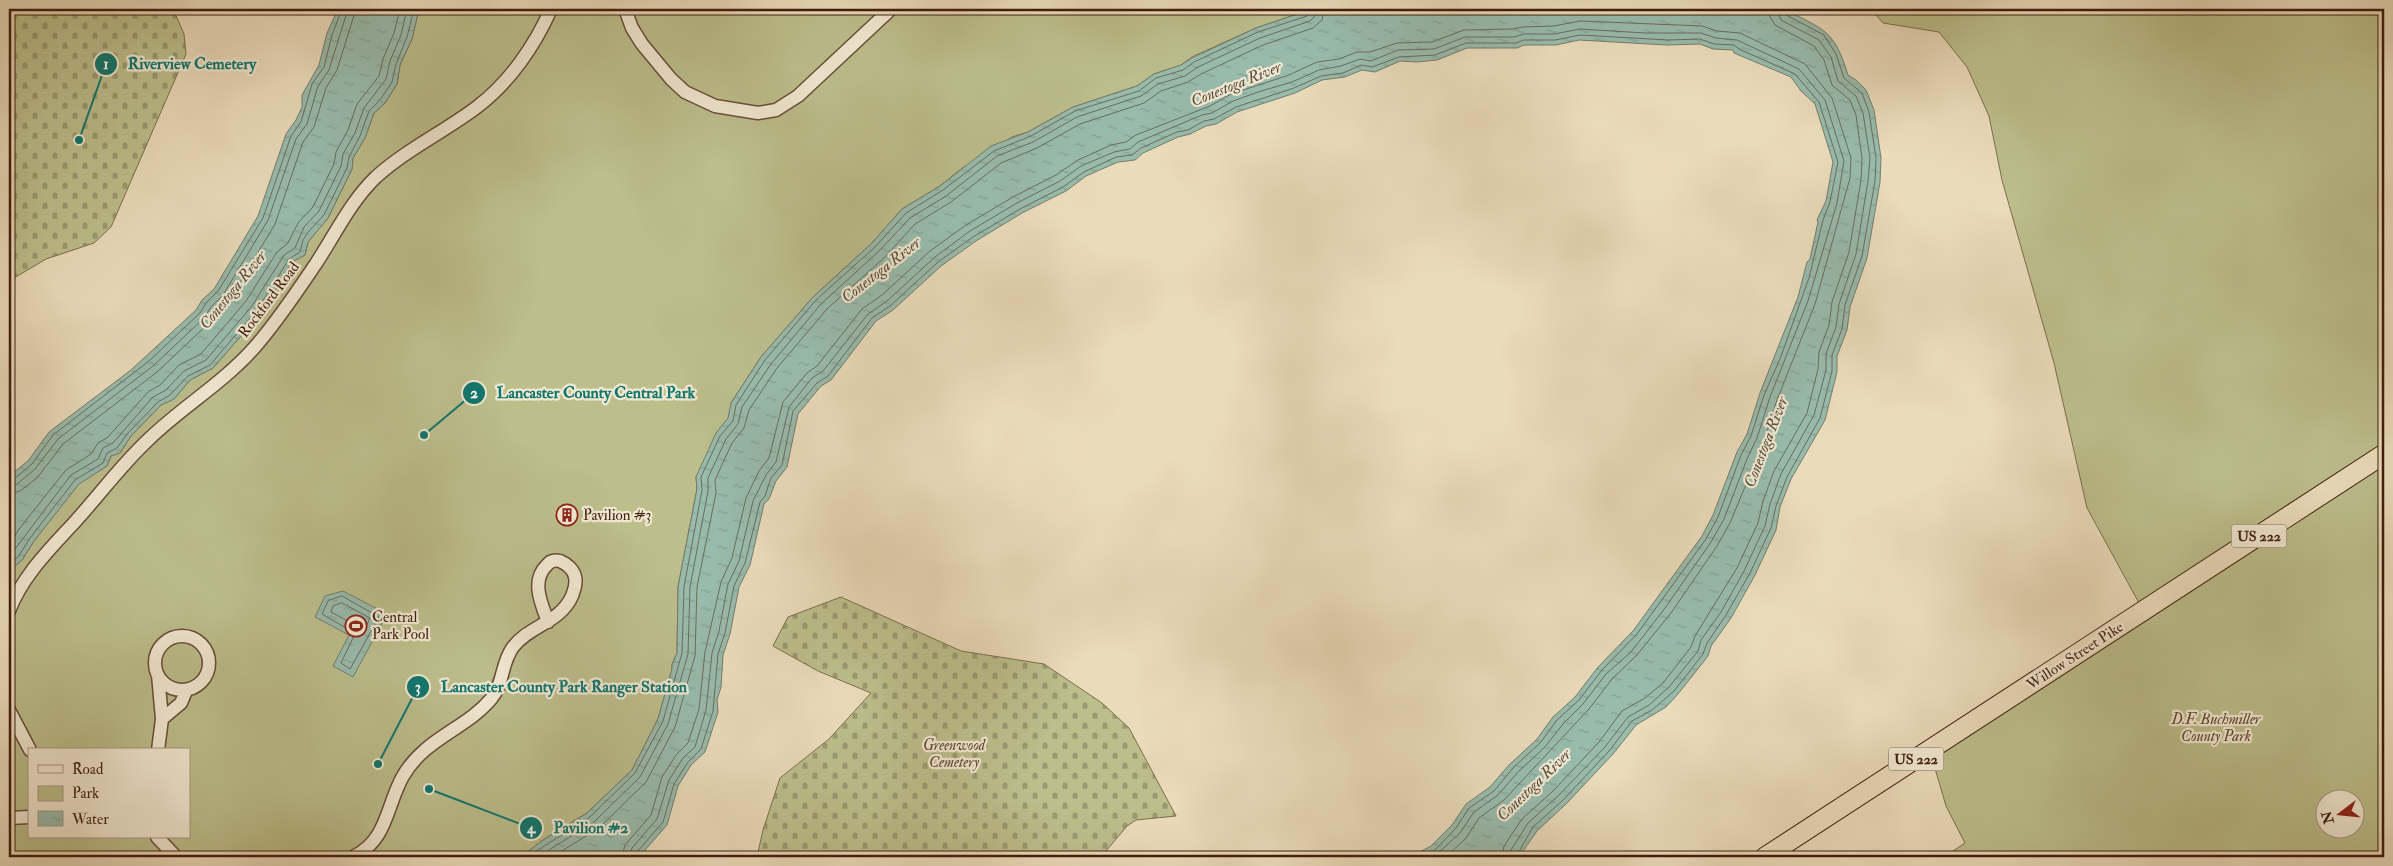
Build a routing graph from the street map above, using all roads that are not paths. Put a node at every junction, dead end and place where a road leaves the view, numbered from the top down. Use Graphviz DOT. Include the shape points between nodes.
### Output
graph roads {
  1 [pos="550,9"];
  2 [pos="625,9"];
  3 [pos="891,9"];
  4 [pos="2384,454"];
  5 [pos="9,610"];
  6 [pos="548,622"];
  7 [pos="158,675"];
  8 [pos="186,691"];
  9 [pos="9,710"];
  10 [pos="162,719"];
  11 [pos="29,748"];
  12 [pos="158,748"];
  13 [pos="28,817"];
  14 [pos="9,818"];
  15 [pos="158,838"];
  16 [pos="176,857"];
  17 [pos="353,857"];
  18 [pos="1765,857"];
  1 -- 5 [label="street, Rockford Road" via="528,49 498,88 479,106 401,157 374,180 352,206 284,312 254,348 148,439 116,473 44,556 17,593"];
  2 -- 3 [label="street" via="642,44 685,92 715,106 758,112 776,110 798,96"];
  4 -- 18 [label="highway, Willow Street Pike / US 222"];
  6 -- 17 [label="street" via="522,637 513,647 491,700 416,758 398,785 388,818 372,845"];
  7 -- 8 [label="street" via="169,688"];
  7 -- 8 [label="street" via="155,659 163,644 175,637 193,638 206,649 210,667 202,683"];
  7 -- 10 [label="street"];
  8 -- 10 [label="street" via="180,703"];
  9 -- 11 [label="street"];
  10 -- 12 [label="street"];
  13 -- 14 [label="street"];
  15 -- 16 [label="street"];
}
